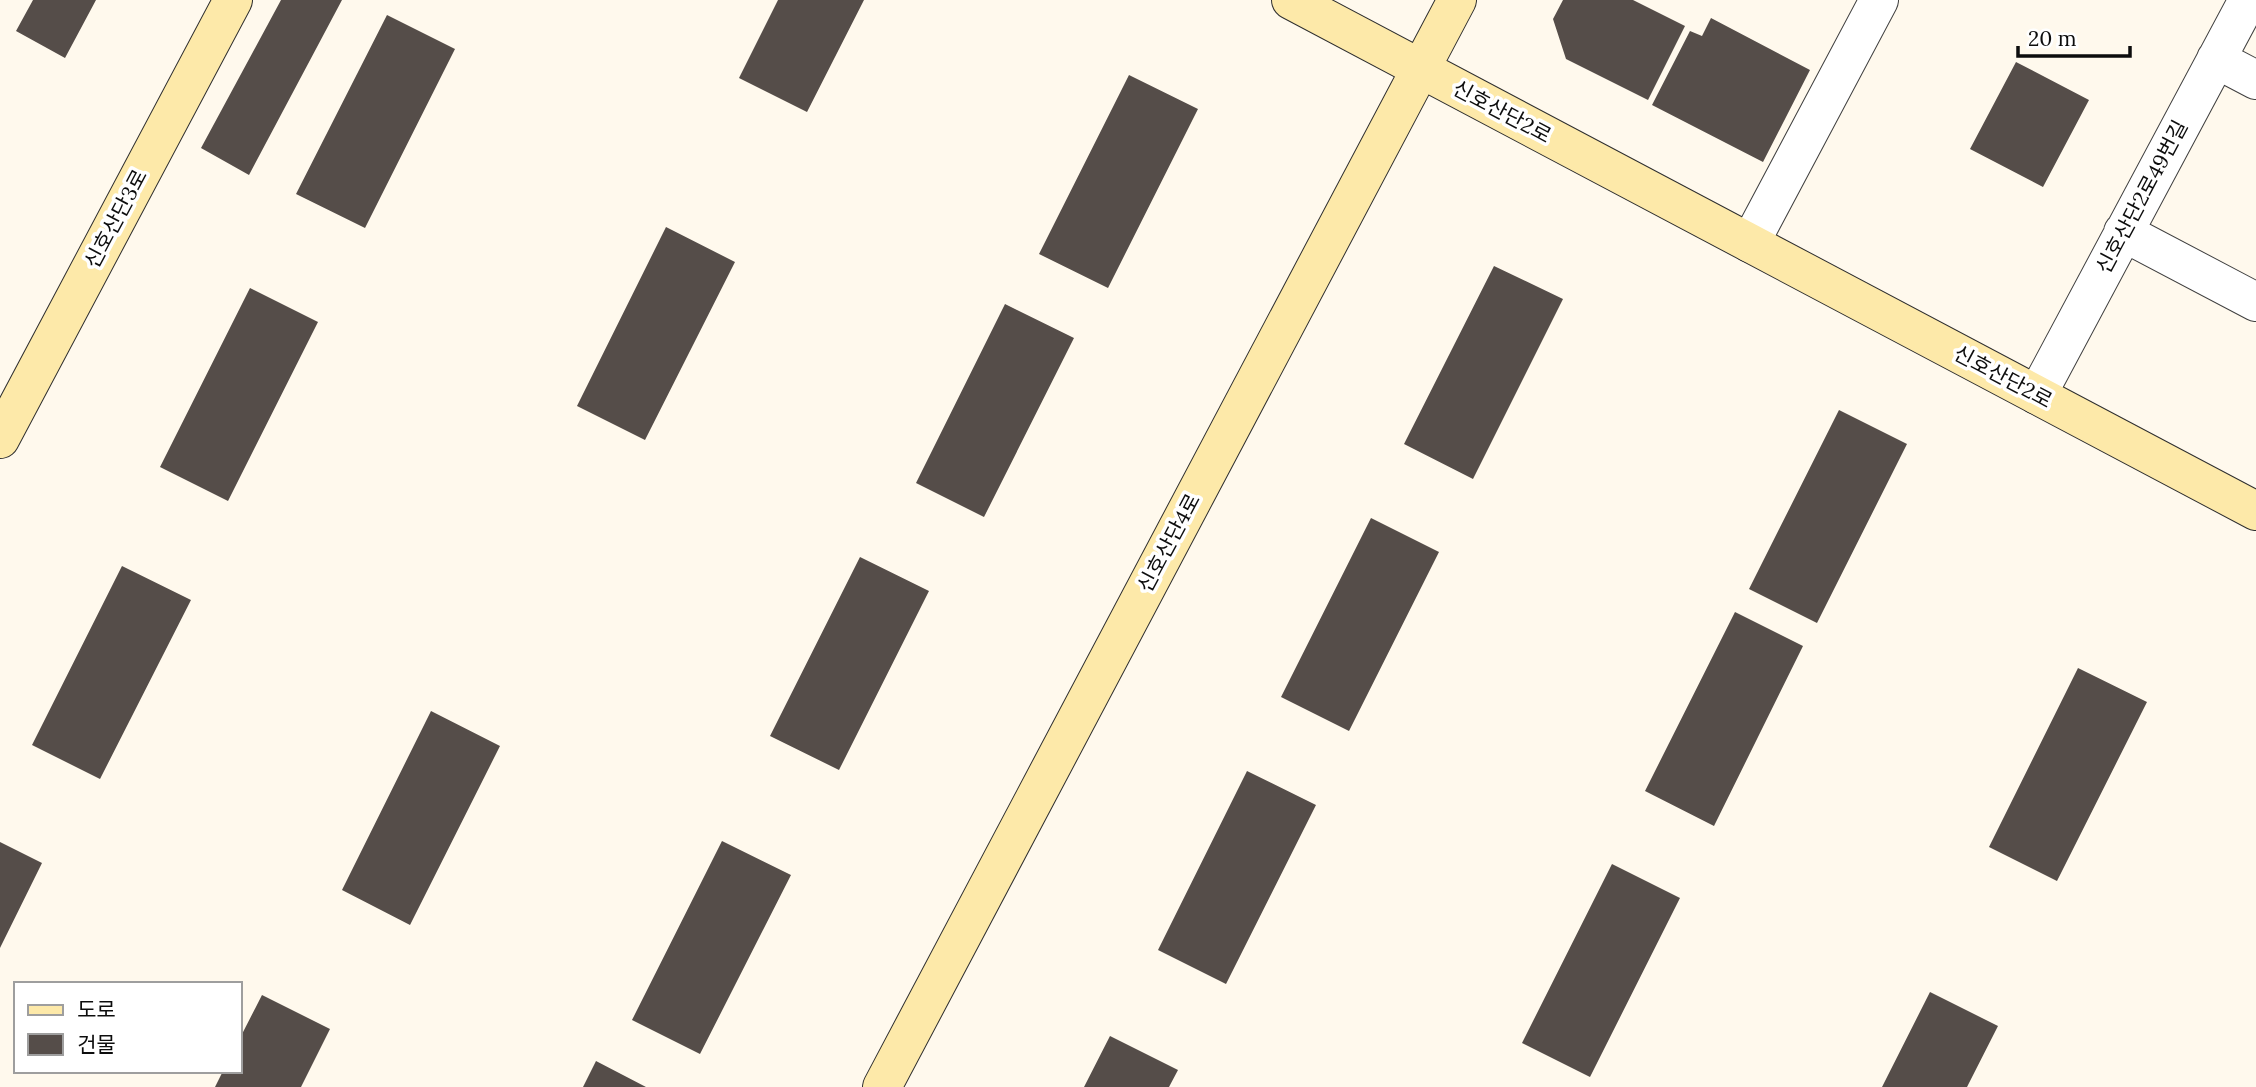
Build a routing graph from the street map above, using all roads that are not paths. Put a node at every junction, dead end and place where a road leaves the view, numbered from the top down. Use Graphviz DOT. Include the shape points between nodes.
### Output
graph roads {
  1 [pos="233,0"];
  2 [pos="1291,0"];
  3 [pos="1457,0"];
  4 [pos="1879,0"];
  5 [pos="2248,0"];
  6 [pos="2216,59"];
  7 [pos="1420,69"];
  8 [pos="2256,80"];
  9 [pos="2123,232"];
  10 [pos="1750,243"];
  11 [pos="2256,302"];
  12 [pos="2037,395"];
  13 [pos="0,439"];
  14 [pos="2256,511"];
  15 [pos="882,1087"];
  1 -- 13 [label="main road, 신호산단3로"];
  2 -- 7 [label="main road, 신호산단2로"];
  3 -- 7 [label="main road, 신호산단4로"];
  4 -- 10 [label="street"];
  5 -- 6 [label="street, 신호산단2로49번길"];
  6 -- 8 [label="street"];
  6 -- 9 [label="street, 신호산단2로49번길"];
  7 -- 10 [label="main road, 신호산단2로"];
  7 -- 15 [label="main road, 신호산단4로"];
  9 -- 11 [label="street"];
  9 -- 12 [label="street, 신호산단2로49번길"];
  10 -- 12 [label="main road, 신호산단2로"];
  12 -- 14 [label="main road, 신호산단2로"];
}
